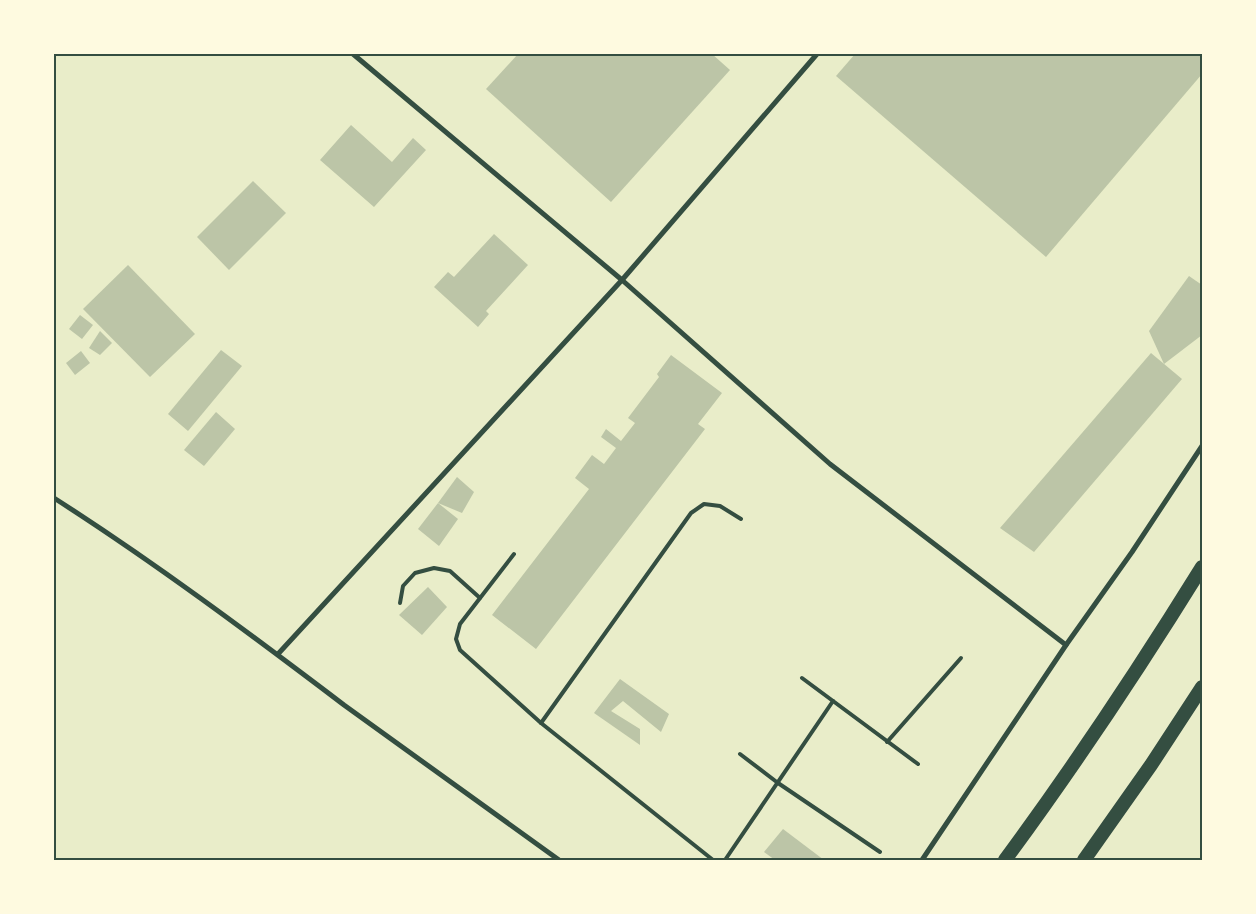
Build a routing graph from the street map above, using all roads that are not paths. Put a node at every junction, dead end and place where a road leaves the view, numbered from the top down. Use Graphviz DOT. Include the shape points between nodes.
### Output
graph roads {
  1 [pos="353,54"];
  2 [pos="817,54"];
  3 [pos="622,280"];
  4 [pos="1202,446"];
  5 [pos="54,498"];
  6 [pos="741,519"];
  7 [pos="514,554"];
  8 [pos="1202,567"];
  9 [pos="480,598"];
  10 [pos="400,603"];
  11 [pos="1066,645"];
  12 [pos="278,654"];
  13 [pos="961,658"];
  14 [pos="802,678"];
  15 [pos="1202,687"];
  16 [pos="833,701"];
  17 [pos="541,723"];
  18 [pos="887,742"];
  19 [pos="740,754"];
  20 [pos="918,764"];
  21 [pos="778,783"];
  22 [pos="880,852"];
  23 [pos="706,855"];
  24 [pos="1088,859"];
  25 [pos="559,860"];
  26 [pos="702,860"];
  27 [pos="713,860"];
  28 [pos="725,860"];
  29 [pos="922,860"];
  30 [pos="1005,860"];
  1 -- 3 [label="street"];
  2 -- 3 [label="street"];
  3 -- 11 [label="street" via="830,464"];
  3 -- 12 [label="street"];
  4 -- 11 [label="street"];
  5 -- 12 [label="street"];
  6 -- 17 [label="lane" via="720,506 704,504 692,513"];
  7 -- 9 [label="lane"];
  8 -- 30 [label="highway" via="1109,714"];
  9 -- 10 [label="lane" via="450,571 434,568 415,573 403,586"];
  9 -- 17 [label="lane" via="460,624 456,639 460,650"];
  11 -- 29 [label="street"];
  12 -- 25 [label="street"];
  13 -- 18 [label="lane"];
  14 -- 16 [label="lane"];
  15 -- 24 [label="highway"];
  16 -- 18 [label="lane"];
  16 -- 21 [label="lane"];
  17 -- 23 [label="lane"];
  18 -- 20 [label="lane"];
  19 -- 21 [label="lane"];
  21 -- 22 [label="lane"];
  21 -- 28 [label="lane"];
  23 -- 26 [label="lane"];
  23 -- 27 [label="lane"];
}
